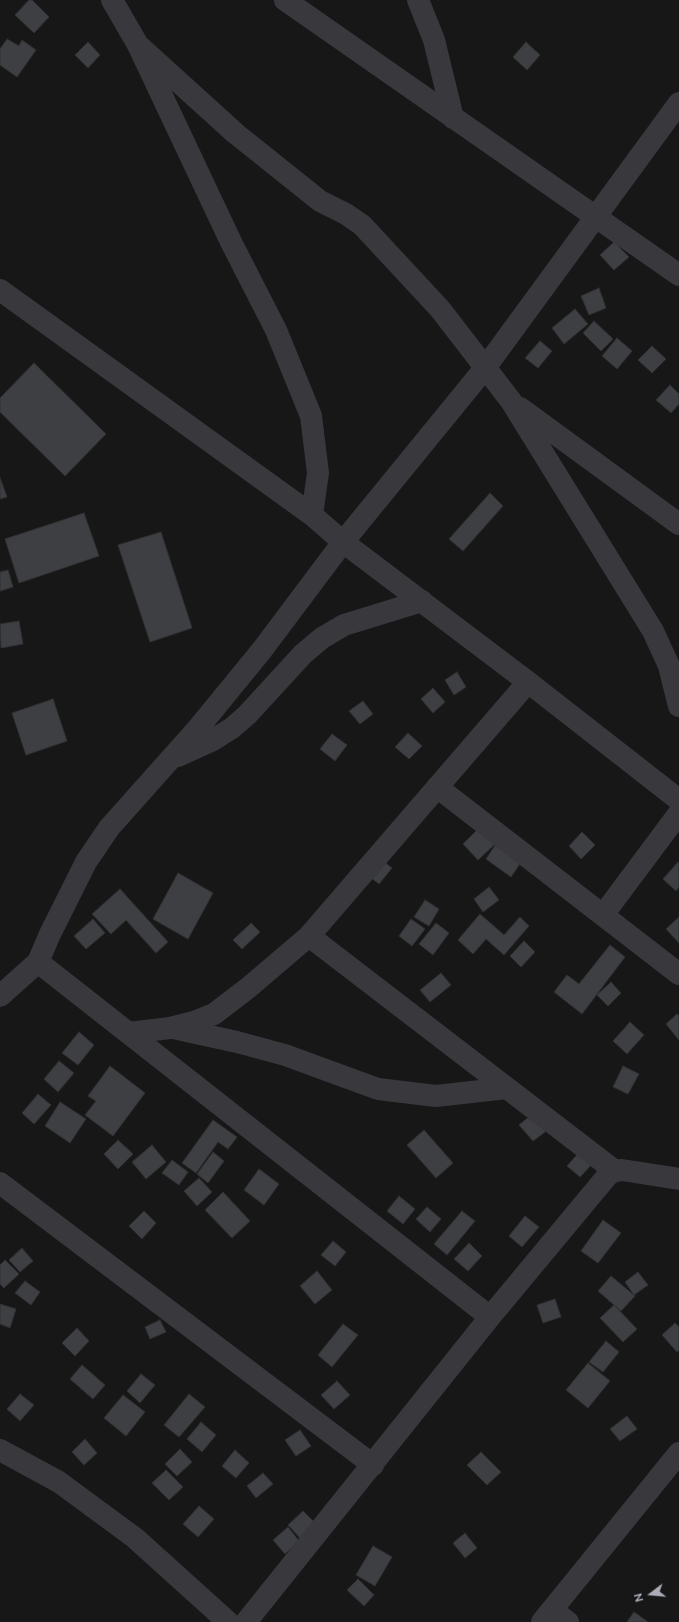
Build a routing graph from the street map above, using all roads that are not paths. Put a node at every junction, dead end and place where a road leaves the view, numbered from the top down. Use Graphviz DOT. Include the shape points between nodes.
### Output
graph roads {
  1 [pos="112,0"];
  2 [pos="285,0"];
  3 [pos="418,0"];
  4 [pos="138,45"];
  5 [pos="679,103"];
  6 [pos="453,118"];
  7 [pos="595,216"];
  8 [pos="679,275"];
  9 [pos="0,290"];
  10 [pos="485,368"];
  11 [pos="511,401"];
  12 [pos="312,515"];
  13 [pos="679,524"];
  14 [pos="342,542"];
  15 [pos="422,601"];
  16 [pos="528,682"];
  17 [pos="679,706"];
  18 [pos="170,759"];
  19 [pos="437,787"];
  20 [pos="679,800"];
  21 [pos="679,813"];
  22 [pos="603,915"];
  23 [pos="309,936"];
  24 [pos="38,962"];
  25 [pos="679,974"];
  26 [pos="0,996"];
  27 [pos="170,1028"];
  28 [pos="129,1034"];
  29 [pos="506,1088"];
  30 [pos="615,1171"];
  31 [pos="679,1179"];
  32 [pos="0,1182"];
  33 [pos="490,1317"];
  34 [pos="0,1450"];
  35 [pos="677,1461"];
  36 [pos="373,1465"];
  37 [pos="554,1618"];
  38 [pos="228,1622"];
  39 [pos="246,1622"];
  1 -- 4 [label="street"];
  2 -- 6 [label="street"];
  3 -- 6 [label="street" via="434,40"];
  4 -- 10 [label="street" via="253,148 320,201 362,224 440,309"];
  4 -- 12 [label="street" via="231,242 276,330 311,416 318,473"];
  5 -- 7 [label="street"];
  6 -- 7 [label="street"];
  7 -- 8 [label="street"];
  7 -- 10 [label="street"];
  9 -- 12 [label="street"];
  10 -- 11 [label="street"];
  10 -- 14 [label="street"];
  11 -- 13 [label="street"];
  11 -- 17 [label="street" via="652,631 669,666"];
  12 -- 14 [label="street"];
  14 -- 15 [label="street"];
  14 -- 18 [label="street" via="262,650"];
  15 -- 16 [label="street"];
  15 -- 18 [label="street" via="344,625 322,638 303,654 232,728 213,740"];
  16 -- 19 [label="street"];
  16 -- 20 [label="street"];
  18 -- 24 [label="street" via="109,828 86,862"];
  19 -- 22 [label="street"];
  19 -- 23 [label="street"];
  21 -- 22 [label="street"];
  22 -- 25 [label="street"];
  23 -- 27 [label="street" via="214,1014"];
  23 -- 29 [label="street"];
  24 -- 26 [label="street"];
  24 -- 28 [label="street"];
  27 -- 28 [label="street"];
  27 -- 29 [label="street" via="285,1055 378,1089 436,1096"];
  28 -- 33 [label="street"];
  29 -- 30 [label="street"];
  30 -- 31 [label="street"];
  30 -- 33 [label="street" via="608,1175"];
  32 -- 36 [label="street"];
  33 -- 36 [label="street"];
  34 -- 38 [label="street" via="59,1482 135,1538"];
  35 -- 37 [label="street"];
  36 -- 39 [label="street"];
}
